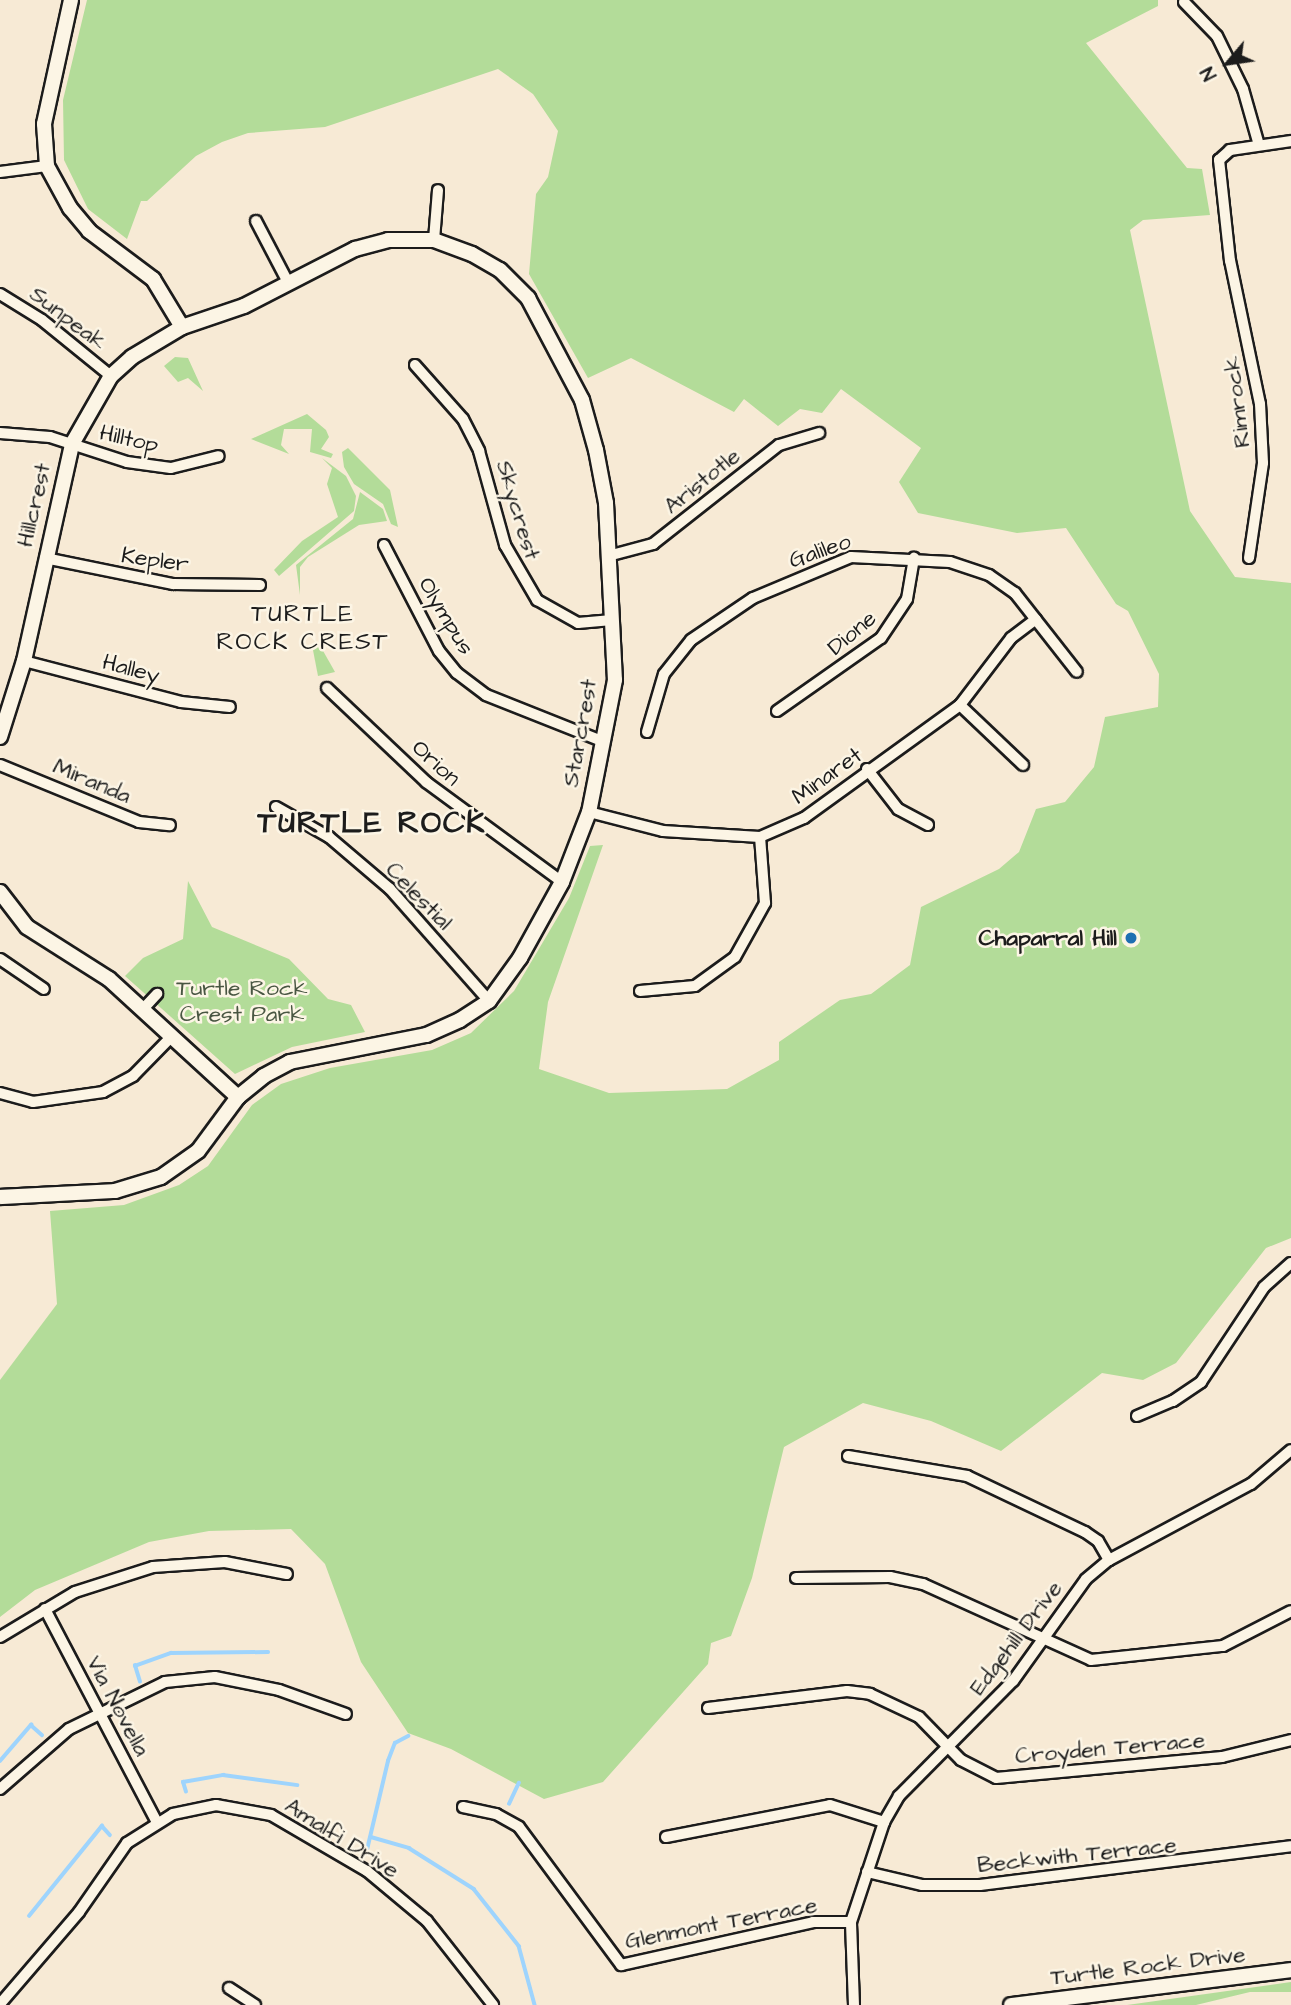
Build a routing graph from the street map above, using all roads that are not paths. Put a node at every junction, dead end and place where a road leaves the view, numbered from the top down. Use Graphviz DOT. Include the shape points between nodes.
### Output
graph roads {
  1 [pos="71,0"];
  2 [pos="1184,2"];
  3 [pos="1291,141"];
  4 [pos="1259,145"];
  5 [pos="47,166"];
  6 [pos="0,172"];
  7 [pos="438,190"];
  8 [pos="256,220"];
  9 [pos="434,240"];
  10 [pos="289,284"];
  11 [pos="0,294"];
  12 [pos="182,327"];
  13 [pos="415,365"];
  14 [pos="111,376"];
  15 [pos="0,433"];
  16 [pos="818,433"];
  17 [pos="72,444"];
  18 [pos="219,456"];
  19 [pos="384,545"];
  20 [pos="608,556"];
  21 [pos="45,558"];
  22 [pos="915,558"];
  23 [pos="1248,558"];
  24 [pos="260,585"];
  25 [pos="1036,619"];
  26 [pos="612,620"];
  27 [pos="24,661"];
  28 [pos="1077,673"];
  29 [pos="327,688"];
  30 [pos="961,705"];
  31 [pos="230,707"];
  32 [pos="777,711"];
  33 [pos="647,732"];
  34 [pos="0,737"];
  35 [pos="604,742"];
  36 [pos="0,765"];
  37 [pos="1023,765"];
  38 [pos="867,769"];
  39 [pos="276,807"];
  40 [pos="589,812"];
  41 [pos="170,825"];
  42 [pos="928,825"];
  43 [pos="760,837"];
  44 [pos="562,882"];
  45 [pos="0,892"];
  46 [pos="0,960"];
  47 [pos="44,989"];
  48 [pos="640,991"];
  49 [pos="157,994"];
  50 [pos="489,1002"];
  51 [pos="143,1009"];
  52 [pos="172,1036"];
  53 [pos="0,1093"];
  54 [pos="239,1097"];
  55 [pos="0,1197"];
  56 [pos="1291,1263"];
  57 [pos="1137,1416"];
  58 [pos="1291,1450"];
  59 [pos="848,1456"];
  60 [pos="1109,1560"];
  61 [pos="287,1574"];
  62 [pos="796,1578"];
  63 [pos="45,1609"];
  64 [pos="1291,1611"];
  65 [pos="0,1637"];
  66 [pos="1040,1641"];
  67 [pos="708,1707"];
  68 [pos="99,1710"];
  69 [pos="346,1714"];
  70 [pos="1291,1740"];
  71 [pos="946,1745"];
  72 [pos="0,1789"];
  73 [pos="463,1807"];
  74 [pos="157,1822"];
  75 [pos="884,1822"];
  76 [pos="666,1837"];
  77 [pos="1291,1846"];
  78 [pos="867,1872"];
  79 [pos="850,1922"];
  80 [pos="1291,1970"];
  81 [pos="229,1988"];
  82 [pos="0,2004"];
  83 [pos="255,2005"];
  84 [pos="493,2005"];
  85 [pos="854,2005"];
  86 [pos="1011,2005"];
  1 -- 5 [label="street" via="44,124"];
  2 -- 4 [label="street" via="1217,36 1243,89"];
  3 -- 4 [label="street"];
  4 -- 23 [label="street, Rimrock" via="1230,150 1219,160 1230,261 1260,404 1263,463"];
  5 -- 6 [label="street"];
  5 -- 12 [label="street" via="69,208 89,231 153,279"];
  7 -- 9 [label="street"];
  8 -- 10 [label="street"];
  9 -- 10 [label="street, Starcrest" via="388,240 355,249"];
  9 -- 20 [label="street, Starcrest" via="500,270 528,298 559,352 596,450 606,503"];
  10 -- 12 [label="street, Starcrest"];
  11 -- 14 [label="street, Sunpeak" via="42,320"];
  12 -- 14 [label="street, Hillcrest"];
  13 -- 26 [label="street, Skycrest" via="463,419 479,451 505,545 531,592 557,615 578,623"];
  14 -- 17 [label="street, Hillcrest"];
  15 -- 17 [label="street, Hilltop"];
  16 -- 20 [label="street, Aristotle" via="779,445 653,544"];
  17 -- 18 [label="street, Hilltop" via="127,463 171,468"];
  17 -- 21 [label="street, Hillcrest"];
  19 -- 35 [label="street, Olympus" via="439,651 457,673 486,695"];
  20 -- 26 [label="street, Starcrest"];
  21 -- 24 [label="street, Kepler" via="173,584"];
  21 -- 27 [label="street, Hillcrest"];
  22 -- 25 [label="street, Galileo" via="989,575 1015,593"];
  22 -- 32 [label="street, Dione" via="907,599 881,638"];
  22 -- 33 [label="street, Galileo" via="851,557 753,598 677,656 664,674"];
  25 -- 28 [label="street, Galileo"];
  25 -- 30 [label="street, Minaret" via="1011,638"];
  26 -- 35 [label="street, Starcrest" via="615,680"];
  27 -- 31 [label="street, Halley" via="181,702"];
  27 -- 34 [label="street, Hillcrest"];
  29 -- 44 [label="street, Orion" via="426,782"];
  30 -- 37 [label="street"];
  30 -- 38 [label="street, Minaret"];
  35 -- 40 [label="street, Starcrest"];
  36 -- 41 [label="street, Miranda" via="139,822"];
  38 -- 42 [label="street" via="898,809"];
  38 -- 43 [label="street, Minaret" via="804,818"];
  39 -- 50 [label="street, Celestial" via="329,837 390,890"];
  40 -- 43 [label="street, Minaret" via="663,831"];
  40 -- 44 [label="street, Starcrest"];
  43 -- 48 [label="street" via="765,903 735,957 695,986"];
  44 -- 50 [label="street, Starcrest"];
  45 -- 51 [label="street" via="27,927 110,979"];
  46 -- 47 [label="street"];
  49 -- 51 [label="street"];
  50 -- 54 [label="street" via="426,1035 290,1062"];
  51 -- 52 [label="street"];
  52 -- 53 [label="street" via="133,1076 103,1092 33,1102"];
  52 -- 54 [label="street"];
  54 -- 55 [label="street" via="198,1151 161,1177 115,1191"];
  56 -- 57 [label="street" via="1264,1287 1201,1382 1173,1401"];
  58 -- 60 [label="street, Edgehill Drive" via="1251,1484"];
  59 -- 60 [label="street" via="967,1476 1085,1532 1098,1541"];
  60 -- 66 [label="street, Edgehill Drive" via="1068,1598"];
  61 -- 63 [label="street" via="225,1562 175,1564 99,1582"];
  62 -- 66 [label="street" via="890,1577 923,1584"];
  63 -- 65 [label="street"];
  63 -- 68 [label="street, Via Novella"];
  64 -- 66 [label="street" via="1223,1646 1128,1659 1091,1660"];
  66 -- 71 [label="street, Edgehill Drive" via="1013,1681"];
  67 -- 71 [label="street, Croyden Terrace" via="848,1691 870,1694 919,1717"];
  68 -- 69 [label="street" via="165,1682 215,1677 279,1690"];
  68 -- 72 [label="street"];
  68 -- 74 [label="street, Via Novella"];
  70 -- 71 [label="street, Croyden Terrace" via="1222,1757 1031,1777 979,1773"];
  71 -- 75 [label="street, Edgehill Drive" via="899,1796"];
  73 -- 79 [label="street, Glenmont Terrace" via="496,1814 519,1827 621,1965 802,1924"];
  74 -- 82 [label="street, Amalfi Drive" via="116,1854 79,1912"];
  74 -- 84 [label="street, Amalfi Drive" via="216,1805 243,1807 299,1829 367,1871 427,1921"];
  75 -- 76 [label="street" via="830,1805"];
  75 -- 78 [label="street, Edgehill Drive"];
  77 -- 78 [label="street, Beckwith Terrace" via="980,1885 922,1885"];
  78 -- 79 [label="street, Edgehill Drive"];
  79 -- 85 [label="street, Edgehill Drive"];
  80 -- 86 [label="street, Turtle Rock Drive"];
  81 -- 83 [label="street"];
}
